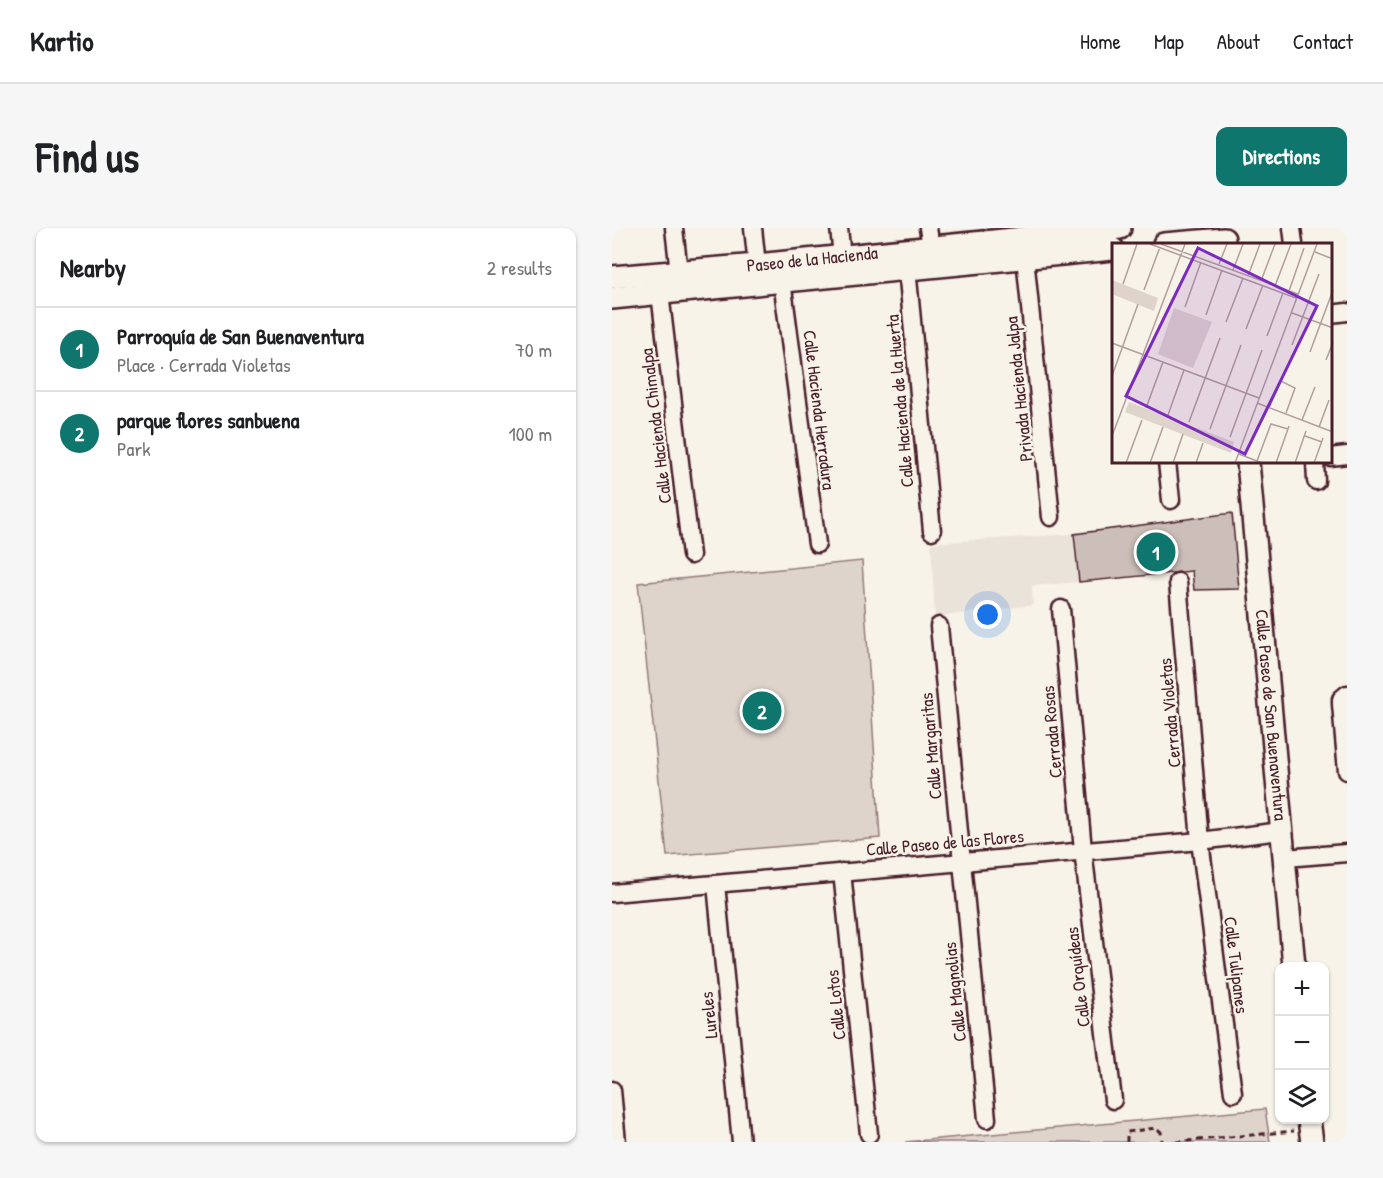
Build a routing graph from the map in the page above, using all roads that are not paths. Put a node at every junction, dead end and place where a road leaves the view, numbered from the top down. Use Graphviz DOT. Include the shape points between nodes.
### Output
graph roads {
  1 [pos="674,228"];
  2 [pos="753,228"];
  3 [pos="839,228"];
  4 [pos="1120,228"];
  5 [pos="1292,228"];
  6 [pos="1086,230"];
  7 [pos="1003,234"];
  8 [pos="1224,237"];
  9 [pos="929,238"];
  10 [pos="1173,243"];
  11 [pos="1293,243"];
  12 [pos="1112,249"];
  13 [pos="842,256"];
  14 [pos="1025,257"];
  15 [pos="757,265"];
  16 [pos="907,268"];
  17 [pos="679,272"];
  18 [pos="612,277"];
  19 [pos="782,281"];
  20 [pos="660,293"];
  21 [pos="612,298"];
  22 [pos="1347,312"];
  23 [pos="1332,314"];
  24 [pos="1347,455"];
  25 [pos="1332,457"];
  26 [pos="1167,464"];
  27 [pos="1248,464"];
  28 [pos="1315,464"];
  29 [pos="1316,481"];
  30 [pos="1172,500"];
  31 [pos="1051,516"];
  32 [pos="932,531"];
  33 [pos="817,544"];
  34 [pos="692,555"];
  35 [pos="1178,582"];
  36 [pos="1061,609"];
  37 [pos="939,626"];
  38 [pos="1347,694"];
  39 [pos="1347,771"];
  40 [pos="1281,831"];
  41 [pos="1200,841"];
  42 [pos="1083,850"];
  43 [pos="1347,853"];
  44 [pos="1285,858"];
  45 [pos="961,861"];
  46 [pos="842,872"];
  47 [pos="716,884"];
  48 [pos="612,893"];
  49 [pos="1294,962"];
  50 [pos="612,1090"];
  51 [pos="1233,1093"];
  52 [pos="1113,1100"];
  53 [pos="987,1119"];
  54 [pos="869,1134"];
  55 [pos="617,1142"];
  56 [pos="741,1142"];
  1 -- 17 [label="street"];
  2 -- 15 [label="street"];
  3 -- 13 [label="street"];
  4 -- 6 [label="main road, Paseo de la Hacienda"];
  5 -- 11 [label="street"];
  6 -- 7 [label="main road, Paseo de la Hacienda"];
  7 -- 9 [label="main road, Paseo de la Hacienda"];
  8 -- 10 [label="main road"];
  9 -- 13 [label="main road, Paseo de la Hacienda"];
  12 -- 14 [label="main road, Paseo de la Hacienda"];
  13 -- 15 [label="main road, Paseo de la Hacienda"];
  14 -- 16 [label="main road, Paseo de la Hacienda"];
  14 -- 31 [label="street, Privada Hacienda Jalpa"];
  15 -- 17 [label="main road, Paseo de la Hacienda"];
  16 -- 19 [label="main road, Paseo de la Hacienda"];
  16 -- 32 [label="street, Calle Hacienda de la Huerta"];
  17 -- 18 [label="main road, Paseo de la Hacienda"];
  19 -- 20 [label="main road, Paseo de la Hacienda"];
  19 -- 33 [label="street, Calle Hacienda Herradura"];
  20 -- 21 [label="main road, Paseo de la Hacienda"];
  20 -- 34 [label="street, Calle Hacienda Chimalpa"];
  22 -- 23 [label="street"];
  24 -- 25 [label="street"];
  26 -- 30 [label="street"];
  27 -- 40 [label="main road, Calle Paseo de San Buenaventura"];
  28 -- 29 [label="street"];
  35 -- 41 [label="street, Cerrada Violetas"];
  36 -- 42 [label="street, Cerrada Rosas"];
  37 -- 45 [label="street, Calle Margaritas"];
  38 -- 39 [label="street" via="1341,704"];
  40 -- 41 [label="street, Calle Paseo de las Flores"];
  40 -- 44 [label="main road, Calle Paseo de San Buenaventura"];
  41 -- 42 [label="street, Calle Paseo de las Flores"];
  41 -- 51 [label="street, Calle Tulipanes"];
  42 -- 45 [label="street, Calle Paseo de las Flores"];
  42 -- 52 [label="street, Calle Orquídeas"];
  43 -- 44 [label="street"];
  44 -- 49 [label="main road, Calle Paseo de San Buenaventura"];
  45 -- 46 [label="street, Calle Paseo de las Flores"];
  45 -- 53 [label="street, Calle Magnolias"];
  46 -- 47 [label="street, Calle Paseo de las Flores"];
  46 -- 54 [label="street, Calle Lotos"];
  47 -- 48 [label="street, Calle Paseo de las Flores"];
  47 -- 56 [label="street, Lureles"];
  50 -- 55 [label="street"];
}
